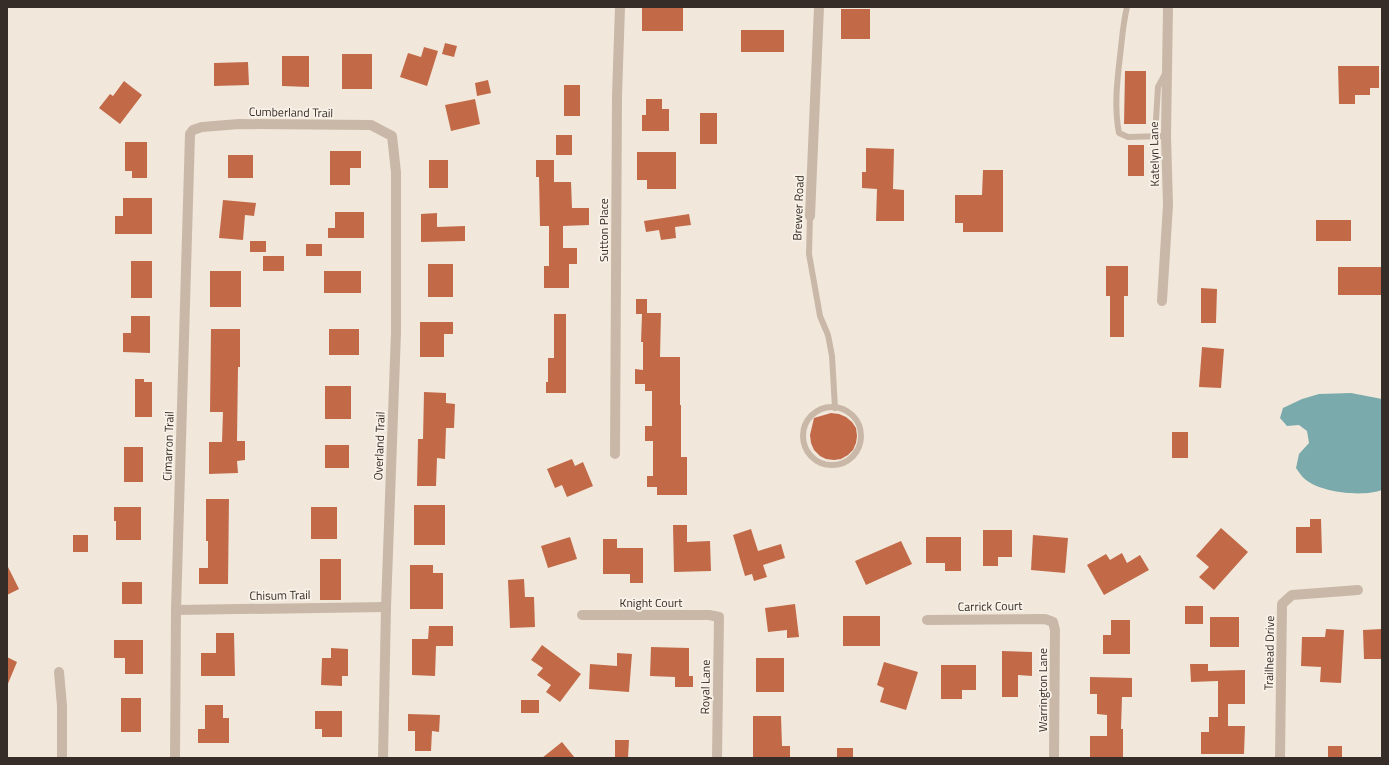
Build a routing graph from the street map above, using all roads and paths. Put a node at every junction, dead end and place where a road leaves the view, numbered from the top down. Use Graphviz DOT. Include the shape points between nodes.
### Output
graph roads {
  1 [pos="620,7"];
  2 [pos="819,7"];
  3 [pos="1127,7"];
  4 [pos="1168,7"];
  5 [pos="1167,71"];
  6 [pos="190,134"];
  7 [pos="392,136"];
  8 [pos="1155,136"];
  9 [pos="1166,136"];
  10 [pos="810,216"];
  11 [pos="1162,301"];
  12 [pos="835,408"];
  13 [pos="615,454"];
  14 [pos="1358,590"];
  15 [pos="386,607"];
  16 [pos="176,610"];
  17 [pos="582,615"];
  18 [pos="719,617"];
  19 [pos="927,620"];
  20 [pos="1053,622"];
  21 [pos="59,672"];
  22 [pos="62,758"];
  23 [pos="175,758"];
  24 [pos="383,758"];
  25 [pos="717,758"];
  26 [pos="1054,758"];
  27 [pos="1280,758"];
  1 -- 13 [label="street, Sutton Place" via="617,96"];
  2 -- 10 [label="street, Brewer Road"];
  3 -- 8 [label="lane" via="1116,88 1116,121 1119,133 1128,137"];
  4 -- 5 [label="street, Katelyn Lane"];
  5 -- 8 [label="lane" via="1158,87"];
  5 -- 9 [label="street, Katelyn Lane"];
  6 -- 7 [label="street, Cumberland Trail" via="202,127 238,124 371,125"];
  6 -- 16 [label="street, Cimarron Trail"];
  7 -- 15 [label="street, Overland Trail" via="396,172 396,332"];
  8 -- 9 [label="lane"];
  9 -- 11 [label="street, Katelyn Lane" via="1168,205"];
  10 -- 12 [label="lane, Brewer Road" via="809,254 820,316 828,335 832,356"];
  12 -- 12 [label="lane" via="820,410 812,416 806,424 804,433 804,442 814,458 832,465 850,460 861,444 862,435 855,417 847,411"];
  14 -- 27 [label="street, Trailhead Drive" via="1292,595 1282,604"];
  15 -- 16 [label="street, Chisum Trail"];
  15 -- 24 [label="street, Overland Trail"];
  16 -- 23 [label="street, Cimarron Trail"];
  17 -- 18 [label="street, Knight Court"];
  18 -- 25 [label="street, Royal Lane"];
  19 -- 20 [label="street, Carrick Court" via="1045,618"];
  20 -- 26 [label="street, Warrington Lane"];
  21 -- 22 [label="street"];
}
